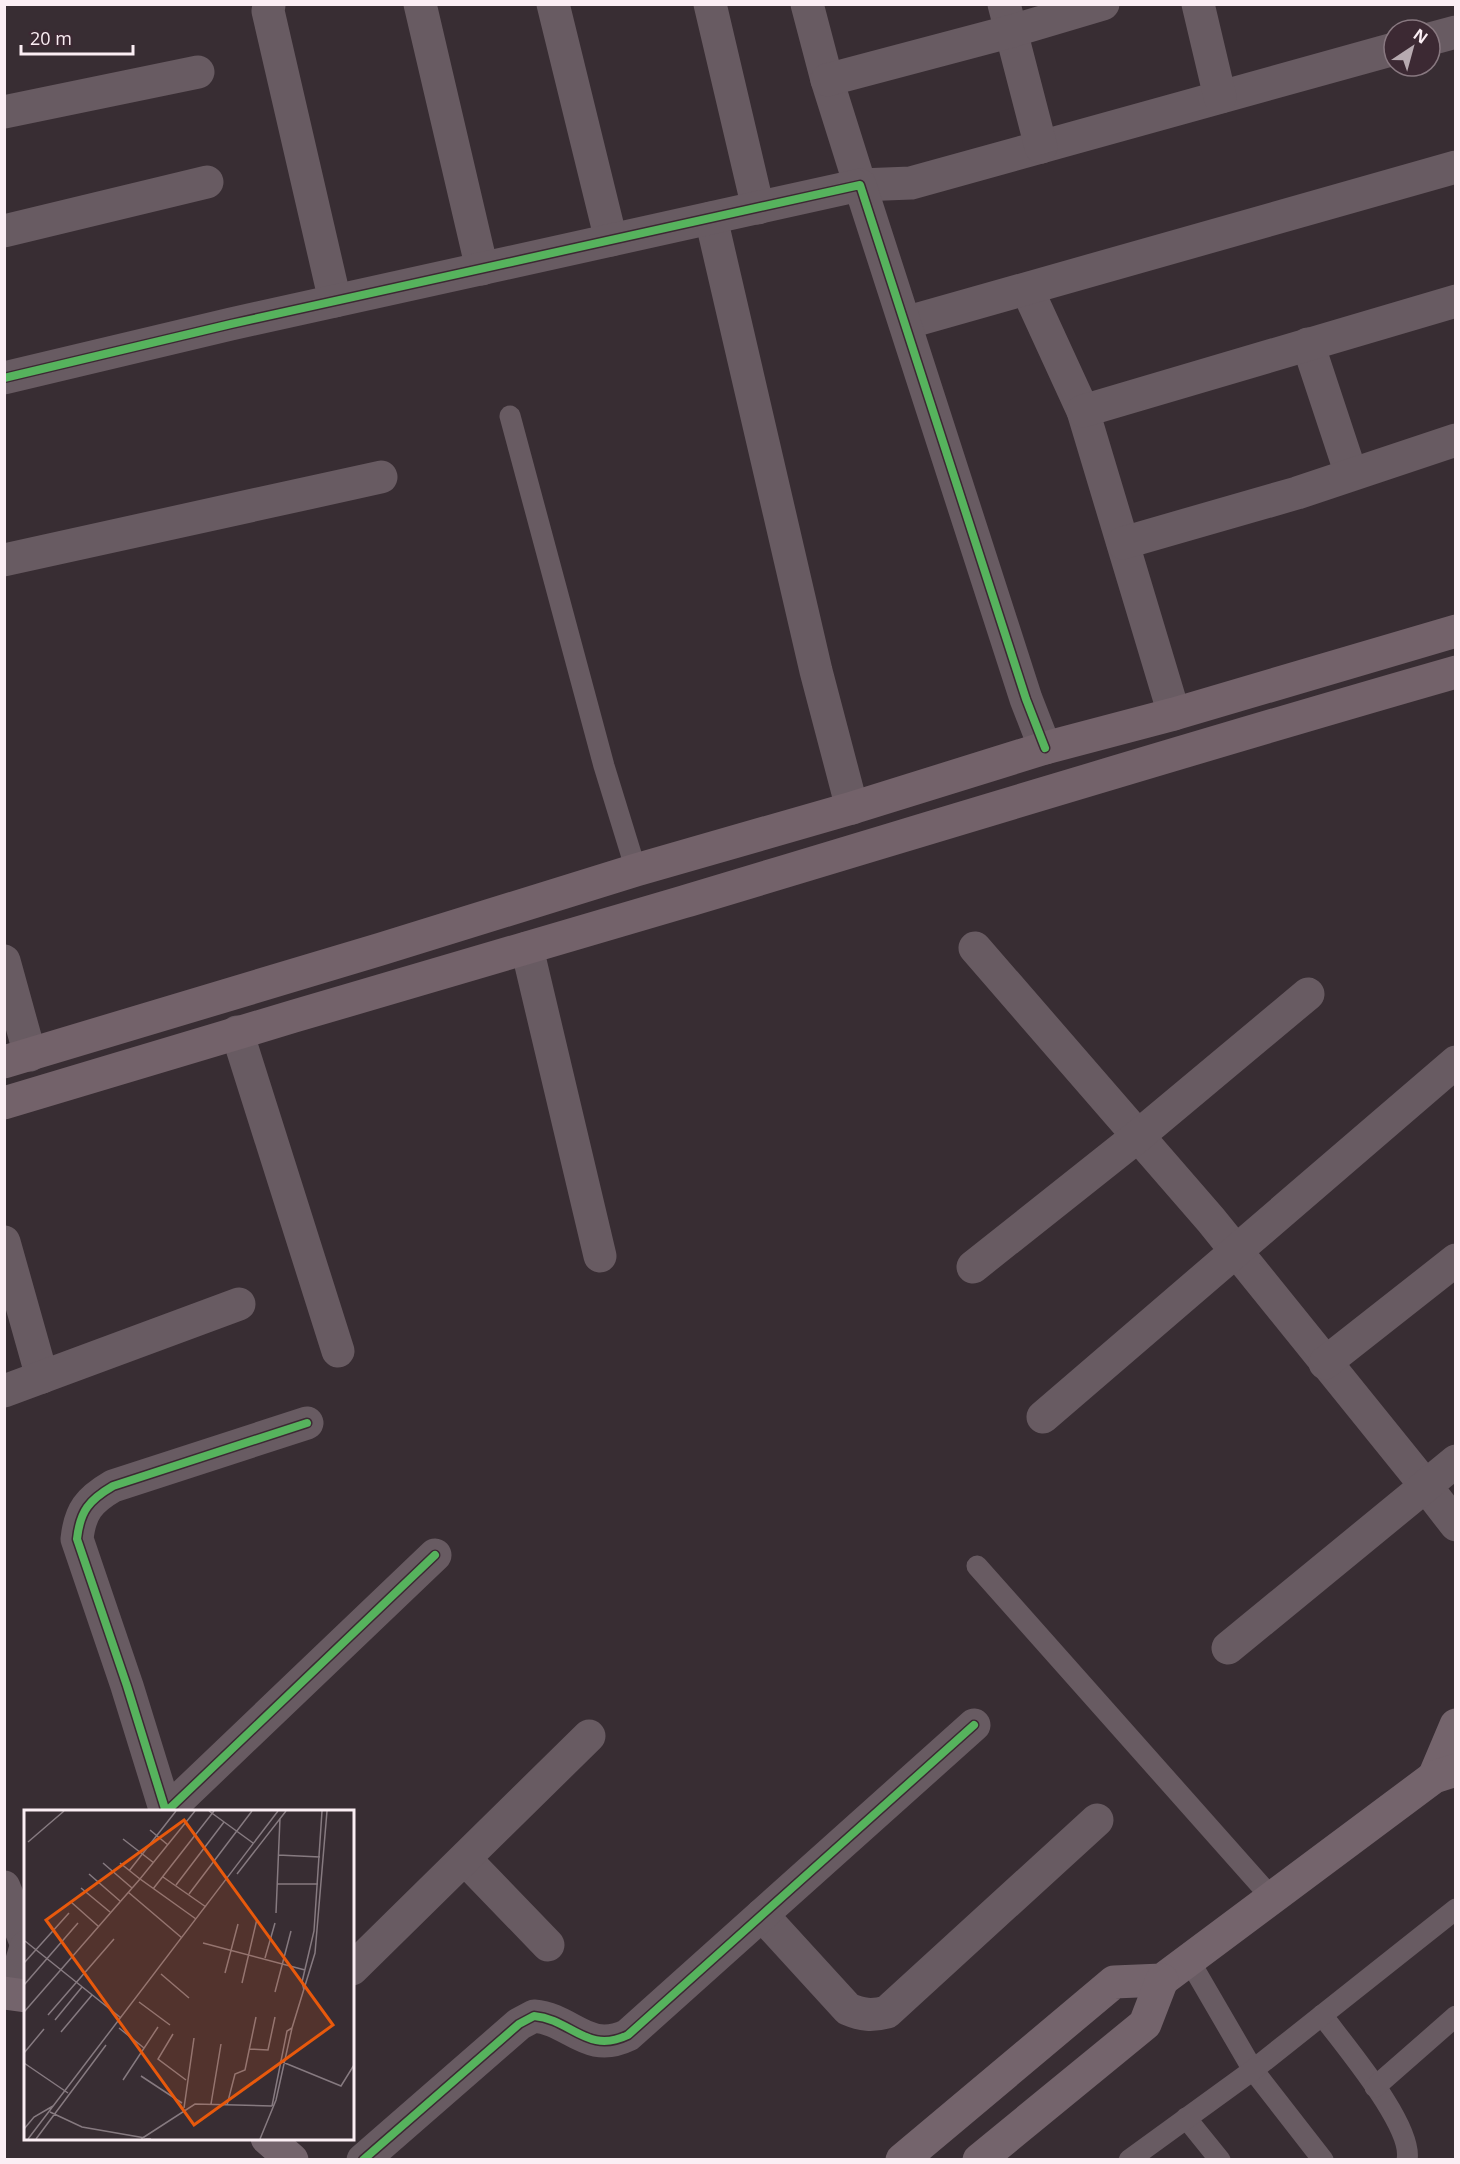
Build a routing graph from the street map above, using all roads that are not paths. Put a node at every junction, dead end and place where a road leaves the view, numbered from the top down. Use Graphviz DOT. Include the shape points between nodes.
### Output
graph roads {
  1 [pos="420,4"];
  2 [pos="553,4"];
  3 [pos="710,4"];
  4 [pos="807,4"];
  5 [pos="1103,4"];
  6 [pos="1198,4"];
  7 [pos="269,5"];
  8 [pos="1008,18"];
  9 [pos="1382,52"];
  10 [pos="198,72"];
  11 [pos="826,80"];
  12 [pos="1220,97"];
  13 [pos="4,112"];
  14 [pos="1041,147"];
  15 [pos="1455,167"];
  16 [pos="207,182"];
  17 [pos="860,185"];
  18 [pos="758,208"];
  19 [pos="711,218"];
  20 [pos="4,231"];
  21 [pos="611,240"];
  22 [pos="482,269"];
  23 [pos="1027,289"];
  24 [pos="335,301"];
  25 [pos="1455,301"];
  26 [pos="904,324"];
  27 [pos="1308,344"];
  28 [pos="4,378"];
  29 [pos="1083,411"];
  30 [pos="510,416"];
  31 [pos="1455,440"];
  32 [pos="1351,474"];
  33 [pos="381,477"];
  34 [pos="1123,543"];
  35 [pos="4,561"];
  36 [pos="1455,631"];
  37 [pos="1455,672"];
  38 [pos="1174,714"];
  39 [pos="1045,748"];
  40 [pos="852,808"];
  41 [pos="636,870"];
  42 [pos="526,948"];
  43 [pos="975,948"];
  44 [pos="4,961"];
  45 [pos="1308,994"];
  46 [pos="237,1032"];
  47 [pos="17,1058"];
  48 [pos="1455,1062"];
  49 [pos="4,1103"];
  50 [pos="1138,1136"];
  51 [pos="4,1242"];
  52 [pos="1235,1251"];
  53 [pos="600,1256"];
  54 [pos="1455,1260"];
  55 [pos="974,1267"];
  56 [pos="239,1304"];
  57 [pos="338,1351"];
  58 [pos="1325,1363"];
  59 [pos="42,1377"];
  60 [pos="4,1391"];
  61 [pos="1043,1417"];
  62 [pos="307,1423"];
  63 [pos="1455,1461"];
  64 [pos="1425,1485"];
  65 [pos="1455,1525"];
  66 [pos="435,1555"];
  67 [pos="977,1566"];
  68 [pos="1228,1647"];
  69 [pos="974,1725"];
  70 [pos="1455,1725"];
  71 [pos="589,1736"];
  72 [pos="1445,1774"];
  73 [pos="165,1810"];
  74 [pos="168,1810"];
  75 [pos="1097,1820"];
  76 [pos="465,1859"];
  77 [pos="4,1887"];
  78 [pos="1272,1898"];
  79 [pos="1455,1909"];
  80 [pos="762,1915"];
  81 [pos="24,1940"];
  82 [pos="548,1946"];
  83 [pos="24,1953"];
  84 [pos="1189,1960"];
  85 [pos="354,1967"];
  86 [pos="1162,1980"];
  87 [pos="14,1994"];
  88 [pos="1322,2015"];
  89 [pos="1455,2016"];
  90 [pos="1252,2070"];
  91 [pos="1375,2088"];
  92 [pos="1186,2118"];
  93 [pos="268,2140"];
  94 [pos="909,2157"];
  95 [pos="292,2160"];
  96 [pos="363,2160"];
  97 [pos="980,2160"];
  98 [pos="1129,2160"];
  99 [pos="1220,2160"];
  100 [pos="1323,2160"];
  101 [pos="1407,2160"];
  1 -- 22 [label="street"];
  2 -- 21 [label="street"];
  3 -- 18 [label="street"];
  4 -- 11 [label="street"];
  5 -- 8 [label="street"];
  6 -- 12 [label="street"];
  7 -- 24 [label="street"];
  8 -- 11 [label="street"];
  8 -- 14 [label="street"];
  9 -- 12 [label="street"];
  10 -- 13 [label="street"];
  11 -- 17 [label="street"];
  12 -- 14 [label="street"];
  14 -- 17 [label="street" via="911,183"];
  15 -- 23 [label="street"];
  16 -- 20 [label="street"];
  17 -- 18 [label="street"];
  17 -- 26 [label="street"];
  18 -- 19 [label="street"];
  19 -- 21 [label="street"];
  19 -- 40 [label="street" via="816,671"];
  21 -- 22 [label="street"];
  22 -- 24 [label="street"];
  23 -- 26 [label="street"];
  23 -- 29 [label="street"];
  24 -- 28 [label="street"];
  25 -- 27 [label="street"];
  26 -- 39 [label="street"];
  27 -- 29 [label="street"];
  27 -- 32 [label="street"];
  29 -- 34 [label="street"];
  30 -- 41 [label="lane" via="604,766"];
  31 -- 32 [label="street"];
  32 -- 34 [label="street"];
  33 -- 35 [label="street"];
  34 -- 38 [label="street"];
  36 -- 38 [label="main road"];
  37 -- 42 [label="main road"];
  38 -- 39 [label="main road"];
  39 -- 40 [label="main road"];
  40 -- 41 [label="main road"];
  41 -- 47 [label="main road"];
  42 -- 46 [label="main road"];
  42 -- 53 [label="street"];
  43 -- 50 [label="street"];
  44 -- 47 [label="street"];
  45 -- 50 [label="street"];
  46 -- 49 [label="main road"];
  46 -- 57 [label="street"];
  48 -- 52 [label="street"];
  50 -- 52 [label="street"];
  50 -- 55 [label="street"];
  51 -- 59 [label="street"];
  52 -- 58 [label="street"];
  52 -- 61 [label="street"];
  54 -- 58 [label="street"];
  56 -- 59 [label="street"];
  58 -- 64 [label="street"];
  59 -- 60 [label="street"];
  62 -- 73 [label="street" via="113,1486 98,1494 79,1523 77,1539"];
  63 -- 64 [label="street"];
  64 -- 65 [label="street"];
  64 -- 68 [label="street"];
  66 -- 74 [label="street"];
  67 -- 78 [label="lane"];
  69 -- 80 [label="street"];
  70 -- 72 [label="street"];
  71 -- 76 [label="street"];
  72 -- 78 [label="street"];
  75 -- 80 [label="street" via="887,2012 875,2015 848,2009"];
  76 -- 82 [label="street"];
  76 -- 85 [label="street"];
  77 -- 81 [label="street"];
  78 -- 84 [label="street"];
  79 -- 88 [label="lane"];
  80 -- 96 [label="street" via="619,2040 585,2037 546,2017 534,2016 519,2024"];
  83 -- 87 [label="street"];
  84 -- 86 [label="street"];
  84 -- 90 [label="lane"];
  86 -- 94 [label="street" via="1114,1982"];
  86 -- 97 [label="street" via="1145,2024"];
  88 -- 90 [label="lane"];
  88 -- 91 [label="lane"];
  89 -- 91 [label="lane"];
  90 -- 92 [label="lane"];
  90 -- 100 [label="lane"];
  91 -- 101 [label="lane" via="1406,2139"];
  92 -- 98 [label="lane"];
  92 -- 99 [label="lane"];
  93 -- 95 [label="street"];
}
